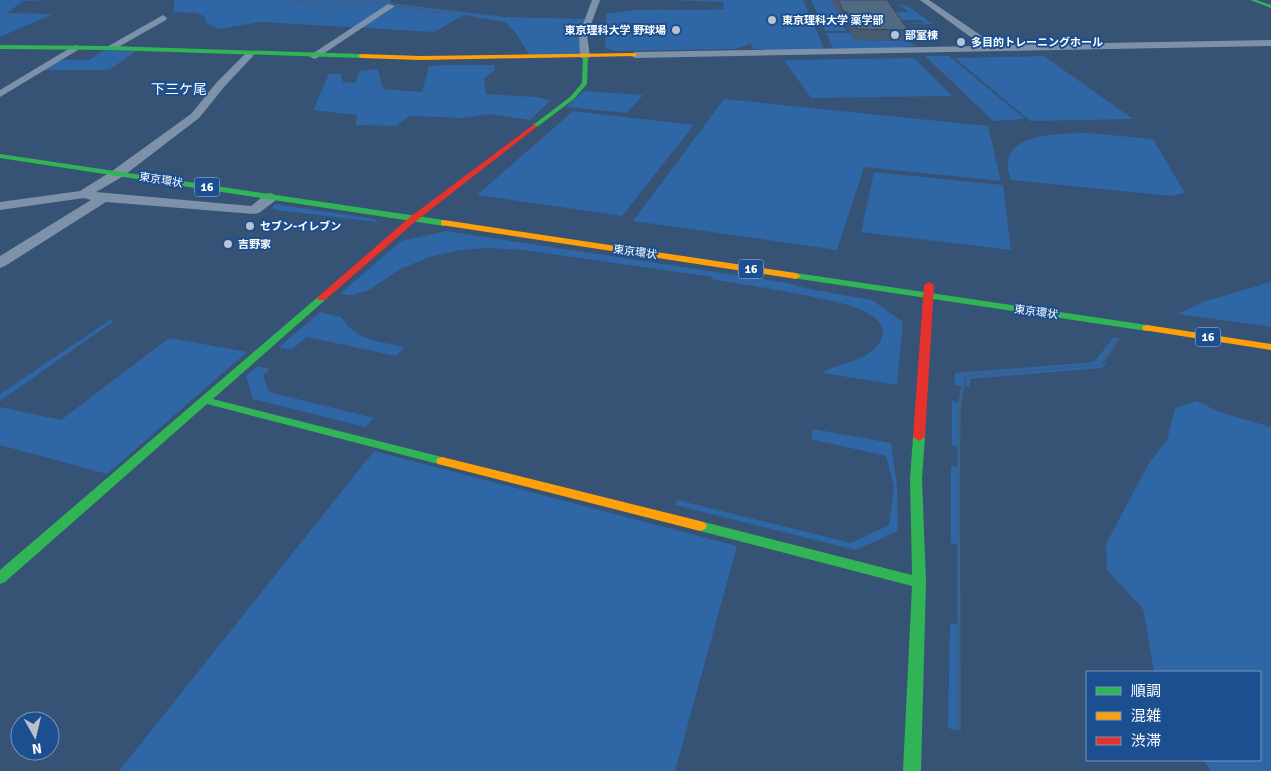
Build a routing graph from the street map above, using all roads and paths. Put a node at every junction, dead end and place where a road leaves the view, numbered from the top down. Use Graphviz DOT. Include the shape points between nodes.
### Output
graph roads {
  1 [pos="596,0"];
  2 [pos="924,0"];
  3 [pos="1252,0"];
  4 [pos="391,6"];
  5 [pos="1271,7"];
  6 [pos="164,18"];
  7 [pos="1271,43"];
  8 [pos="0,48"];
  9 [pos="75,48"];
  10 [pos="110,48"];
  11 [pos="994,49"];
  12 [pos="250,54"];
  13 [pos="314,56"];
  14 [pos="636,56"];
  15 [pos="585,57"];
  16 [pos="0,94"];
  17 [pos="0,148"];
  18 [pos="0,156"];
  19 [pos="121,170"];
  20 [pos="84,194"];
  21 [pos="271,197"];
  22 [pos="104,198"];
  23 [pos="0,206"];
  24 [pos="418,215"];
  25 [pos="0,262"];
  26 [pos="928,290"];
  27 [pos="1251,332"];
  28 [pos="1271,346"];
  29 [pos="203,400"];
  30 [pos="0,578"];
  31 [pos="919,582"];
  32 [pos="912,771"];
  1 -- 15 [label="street" via="583,35"];
  2 -- 11 [label="street"];
  3 -- 5 [label="main road"];
  4 -- 13 [label="street"];
  6 -- 10 [label="street"];
  7 -- 11 [label="street"];
  8 -- 9 [label="main road"];
  9 -- 10 [label="main road"];
  9 -- 16 [label="street"];
  10 -- 12 [label="main road"];
  11 -- 14 [label="street"];
  12 -- 13 [label="main road"];
  12 -- 19 [label="street" via="195,116"];
  13 -- 15 [label="main road"];
  14 -- 15 [label="main road"];
  15 -- 24 [label="main road" via="585,83 572,98"];
  17 -- 19 [label="main road, 東京環状 / 16"];
  18 -- 19 [label="main road, 東京環状 / 16"];
  19 -- 20 [label="street"];
  19 -- 21 [label="main road, 東京環状 / 16"];
  19 -- 24 [label="main road, 東京環状 / 16"];
  20 -- 22 [label="street"];
  20 -- 23 [label="street"];
  21 -- 22 [label="street" via="254,210"];
  21 -- 24 [label="main road, 東京環状 / 16"];
  22 -- 25 [label="street"];
  24 -- 26 [label="main road, 東京環状 / 16"];
  24 -- 29 [label="main road"];
  26 -- 27 [label="main road, 東京環状 / 16"];
  26 -- 28 [label="main road, 東京環状 / 16"];
  26 -- 31 [label="main road" via="916,479"];
  29 -- 30 [label="main road"];
  29 -- 31 [label="main road"];
  31 -- 32 [label="main road"];
}
